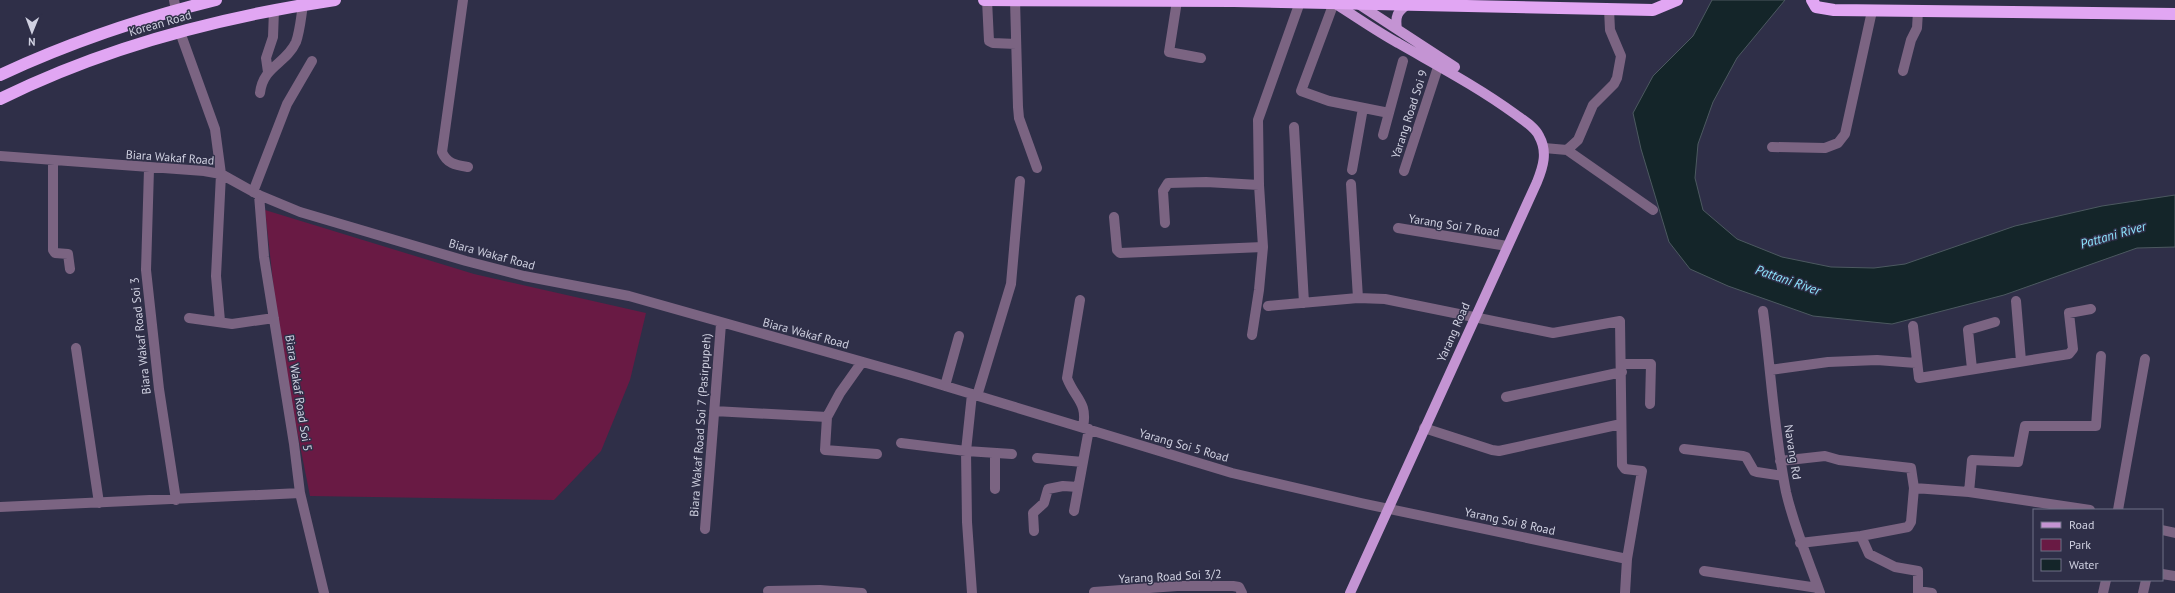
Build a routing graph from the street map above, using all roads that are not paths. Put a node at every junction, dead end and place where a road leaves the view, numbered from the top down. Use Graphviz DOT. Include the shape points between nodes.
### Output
graph roads {
  1 [pos="216,0"];
  2 [pos="335,0"];
  3 [pos="463,0"];
  4 [pos="984,0"];
  5 [pos="987,0"];
  6 [pos="1015,0"];
  7 [pos="1448,0"];
  8 [pos="1677,0"];
  9 [pos="1812,0"];
  10 [pos="1177,1"];
  11 [pos="1300,2"];
  12 [pos="1357,3"];
  13 [pos="1408,4"];
  14 [pos="303,5"];
  15 [pos="1333,5"];
  16 [pos="175,6"];
  17 [pos="1609,9"];
  18 [pos="274,10"];
  19 [pos="1872,11"];
  20 [pos="1918,11"];
  21 [pos="2175,14"];
  22 [pos="1397,29"];
  23 [pos="180,32"];
  24 [pos="1016,44"];
  25 [pos="1201,58"];
  26 [pos="312,61"];
  27 [pos="1403,62"];
  28 [pos="1439,64"];
  29 [pos="1903,71"];
  30 [pos="268,72"];
  31 [pos="0,75"];
  32 [pos="260,94"];
  33 [pos="1492,98"];
  34 [pos="0,99"];
  35 [pos="1363,108"];
  36 [pos="1389,113"];
  37 [pos="1294,127"];
  38 [pos="1383,135"];
  39 [pos="1772,147"];
  40 [pos="1544,148"];
  41 [pos="1568,150"];
  42 [pos="0,156"];
  43 [pos="53,160"];
  44 [pos="468,167"];
  45 [pos="1037,168"];
  46 [pos="150,169"];
  47 [pos="1352,170"];
  48 [pos="1404,171"];
  49 [pos="221,174"];
  50 [pos="1020,181"];
  51 [pos="1351,184"];
  52 [pos="1259,185"];
  53 [pos="256,194"];
  54 [pos="1653,210"];
  55 [pos="1114,217"];
  56 [pos="1165,223"];
  57 [pos="1398,228"];
  58 [pos="1507,246"];
  59 [pos="1263,247"];
  60 [pos="70,269"];
  61 [pos="1358,298"];
  62 [pos="1080,300"];
  63 [pos="2016,301"];
  64 [pos="1304,303"];
  65 [pos="1268,306"];
  66 [pos="1763,310"];
  67 [pos="2091,310"];
  68 [pos="1475,316"];
  69 [pos="189,318"];
  70 [pos="274,318"];
  71 [pos="220,321"];
  72 [pos="1995,322"];
  73 [pos="721,324"];
  74 [pos="1914,326"];
  75 [pos="1252,335"];
  76 [pos="959,336"];
  77 [pos="76,348"];
  78 [pos="2101,356"];
  79 [pos="2145,359"];
  80 [pos="2021,361"];
  81 [pos="862,362"];
  82 [pos="1916,364"];
  83 [pos="1622,368"];
  84 [pos="1972,369"];
  85 [pos="1770,370"];
  86 [pos="945,386"];
  87 [pos="975,395"];
  88 [pos="1506,397"];
  89 [pos="1650,404"];
  90 [pos="714,411"];
  91 [pos="827,417"];
  92 [pos="1621,424"];
  93 [pos="1086,428"];
  94 [pos="1424,428"];
  95 [pos="901,443"];
  96 [pos="1684,449"];
  97 [pos="966,451"];
  98 [pos="995,453"];
  99 [pos="877,454"];
  100 [pos="1012,454"];
  101 [pos="1037,458"];
  102 [pos="1780,461"];
  103 [pos="1083,462"];
  104 [pos="1783,476"];
  105 [pos="1078,487"];
  106 [pos="1914,488"];
  107 [pos="995,489"];
  108 [pos="1969,492"];
  109 [pos="300,494"];
  110 [pos="176,500"];
  111 [pos="99,503"];
  112 [pos="0,507"];
  113 [pos="1387,509"];
  114 [pos="2083,509"];
  115 [pos="2118,509"];
  116 [pos="1074,511"];
  117 [pos="705,529"];
  118 [pos="2163,530"];
  119 [pos="1034,532"];
  120 [pos="2175,533"];
  121 [pos="1861,536"];
  122 [pos="1800,543"];
  123 [pos="1627,559"];
  124 [pos="1704,571"];
  125 [pos="2163,574"];
  126 [pos="2175,576"];
  127 [pos="2106,581"];
  128 [pos="2146,581"];
  129 [pos="1819,590"];
  130 [pos="768,591"];
  131 [pos="1094,592"];
  132 [pos="1918,592"];
  133 [pos="324,593"];
  134 [pos="862,593"];
  135 [pos="972,593"];
  136 [pos="1242,593"];
  137 [pos="1350,593"];
  138 [pos="1625,593"];
  139 [pos="1932,593"];
  140 [pos="2103,593"];
  141 [pos="2143,593"];
  1 -- 16 [label="highway, Korean Road"];
  2 -- 14 [label="highway, Korean Road"];
  3 -- 44 [label="street" via="442,152 445,159 453,164"];
  4 -- 5 [label="highway"];
  5 -- 6 [label="highway"];
  5 -- 24 [label="street" via="989,41"];
  6 -- 10 [label="highway"];
  6 -- 24 [label="street"];
  7 -- 13 [label="highway"];
  8 -- 17 [label="highway" via="1653,10"];
  9 -- 19 [label="highway" via="1820,9"];
  10 -- 11 [label="highway"];
  10 -- 25 [label="street" via="1169,52"];
  11 -- 15 [label="highway"];
  11 -- 52 [label="street" via="1258,120"];
  12 -- 13 [label="highway"];
  12 -- 15 [label="highway"];
  12 -- 22 [label="main road"];
  13 -- 17 [label="highway"];
  13 -- 22 [label="main road" via="1399,10 1395,17"];
  14 -- 18 [label="highway, Korean Road"];
  14 -- 30 [label="street" via="296,41 280,62"];
  15 -- 28 [label="main road" via="1397,43"];
  15 -- 35 [label="street" via="1301,91 1329,101"];
  16 -- 31 [label="highway, Korean Road"];
  17 -- 41 [label="street" via="1610,30 1621,56 1617,78 1593,105 1578,140"];
  18 -- 23 [label="highway, Korean Road"];
  18 -- 30 [label="street" via="273,37 266,58"];
  19 -- 20 [label="highway"];
  19 -- 39 [label="street" via="1845,134 1838,143 1825,148"];
  20 -- 21 [label="highway"];
  20 -- 29 [label="street" via="1918,23"];
  22 -- 33 [label="main road" via="1468,76"];
  23 -- 34 [label="highway, Korean Road" via="129,46 72,67"];
  23 -- 49 [label="street" via="215,128"];
  24 -- 45 [label="street" via="1019,118"];
  26 -- 53 [label="street" via="288,104"];
  27 -- 36 [label="street"];
  28 -- 33 [label="main road"];
  28 -- 48 [label="street, Yarang Road Soi 9"];
  30 -- 32 [label="street" via="261,82"];
  33 -- 40 [label="main road" via="1529,125 1539,135"];
  35 -- 36 [label="street"];
  35 -- 47 [label="street"];
  36 -- 38 [label="street"];
  37 -- 64 [label="street"];
  40 -- 41 [label="street"];
  40 -- 58 [label="main road, Yarang Road" via="1544,162 1537,182"];
  41 -- 54 [label="street"];
  42 -- 43 [label="street, Biara Wakaf Road"];
  43 -- 46 [label="street, Biara Wakaf Road"];
  43 -- 60 [label="street" via="53,250 55,253 68,254"];
  46 -- 49 [label="street, Biara Wakaf Road"];
  46 -- 110 [label="street, Biara Wakaf Road Soi 3" via="146,270 159,389"];
  49 -- 53 [label="street, Biara Wakaf Road"];
  49 -- 71 [label="street" via="216,276"];
  50 -- 87 [label="street" via="1011,284"];
  51 -- 61 [label="street"];
  52 -- 56 [label="street" via="1168,183 1163,191"];
  52 -- 59 [label="street"];
  53 -- 70 [label="street, Biara Wakaf Road Soi 5"];
  53 -- 73 [label="street, Biara Wakaf Road" via="300,212 466,261 524,276 629,296"];
  55 -- 59 [label="street" via="1117,250 1120,253"];
  57 -- 58 [label="street, Yarang Soi 7 Road"];
  58 -- 68 [label="main road, Yarang Road"];
  59 -- 75 [label="street"];
  61 -- 64 [label="street"];
  61 -- 68 [label="street" via="1385,299"];
  62 -- 93 [label="street" via="1067,378 1082,405"];
  63 -- 80 [label="street"];
  64 -- 65 [label="street"];
  66 -- 85 [label="street, Navang Rd"];
  67 -- 80 [label="street" via="2069,313 2073,349 2069,354"];
  68 -- 83 [label="street" via="1553,333 1620,321"];
  68 -- 94 [label="main road, Yarang Road"];
  69 -- 71 [label="street"];
  70 -- 71 [label="street" via="232,324"];
  70 -- 109 [label="street, Biara Wakaf Road Soi 5"];
  72 -- 84 [label="street" via="1968,330"];
  73 -- 81 [label="street, Biara Wakaf Road"];
  73 -- 90 [label="street, Biara Wakaf Road Soi 7 (Pasirpupeh)"];
  74 -- 82 [label="street"];
  76 -- 86 [label="street"];
  77 -- 111 [label="street"];
  78 -- 108 [label="street" via="2096,426 2025,426 2018,462 1972,460"];
  79 -- 115 [label="street"];
  80 -- 84 [label="street"];
  81 -- 86 [label="street, Biara Wakaf Road"];
  81 -- 91 [label="street"];
  82 -- 84 [label="street" via="1919,378"];
  82 -- 85 [label="street" via="1877,360 1828,362"];
  83 -- 88 [label="street"];
  83 -- 89 [label="street" via="1651,364"];
  83 -- 92 [label="street"];
  85 -- 102 [label="street, Navang Rd"];
  86 -- 87 [label="street, Biara Wakaf Road"];
  87 -- 93 [label="street, Yarang Soi 5 Road"];
  87 -- 97 [label="street"];
  90 -- 91 [label="street"];
  90 -- 117 [label="street, Biara Wakaf Road Soi 7 (Pasirpupeh)"];
  91 -- 99 [label="street" via="825,450"];
  92 -- 94 [label="street" via="1499,451"];
  92 -- 123 [label="street" via="1623,467 1642,471"];
  93 -- 103 [label="street"];
  93 -- 113 [label="street, Yarang Soi 5 Road" via="1232,473"];
  94 -- 113 [label="main road, Yarang Road"];
  95 -- 97 [label="street"];
  96 -- 104 [label="street" via="1743,456 1754,471"];
  97 -- 98 [label="street"];
  97 -- 135 [label="street"];
  98 -- 100 [label="street"];
  98 -- 107 [label="street"];
  101 -- 103 [label="street"];
  102 -- 104 [label="street, Navang Rd"];
  102 -- 106 [label="street" via="1825,456 1839,460 1911,468"];
  103 -- 105 [label="street"];
  104 -- 122 [label="street, Navang Rd"];
  105 -- 116 [label="street"];
  105 -- 119 [label="street" via="1048,489 1044,503 1033,513"];
  106 -- 108 [label="street"];
  106 -- 121 [label="street" via="1911,522 1908,527"];
  108 -- 114 [label="street"];
  109 -- 110 [label="street"];
  109 -- 133 [label="street, Biara Wakaf Road Soi 5"];
  110 -- 111 [label="street"];
  111 -- 112 [label="street"];
  113 -- 123 [label="street, Yarang Soi 8 Road"];
  113 -- 137 [label="main road, Yarang Road"];
  118 -- 120 [label="street"];
  121 -- 122 [label="street"];
  121 -- 132 [label="street" via="1869,554 1895,567 1918,571"];
  122 -- 129 [label="street, Navang Rd"];
  123 -- 138 [label="street"];
  124 -- 129 [label="street"];
  125 -- 126 [label="street"];
  127 -- 140 [label="street"];
  128 -- 141 [label="street"];
  130 -- 134 [label="street" via="820,590"];
  131 -- 136 [label="street, Yarang Road Soi 3/2" via="1177,586 1233,586 1239,587"];
  132 -- 139 [label="street"];
}
